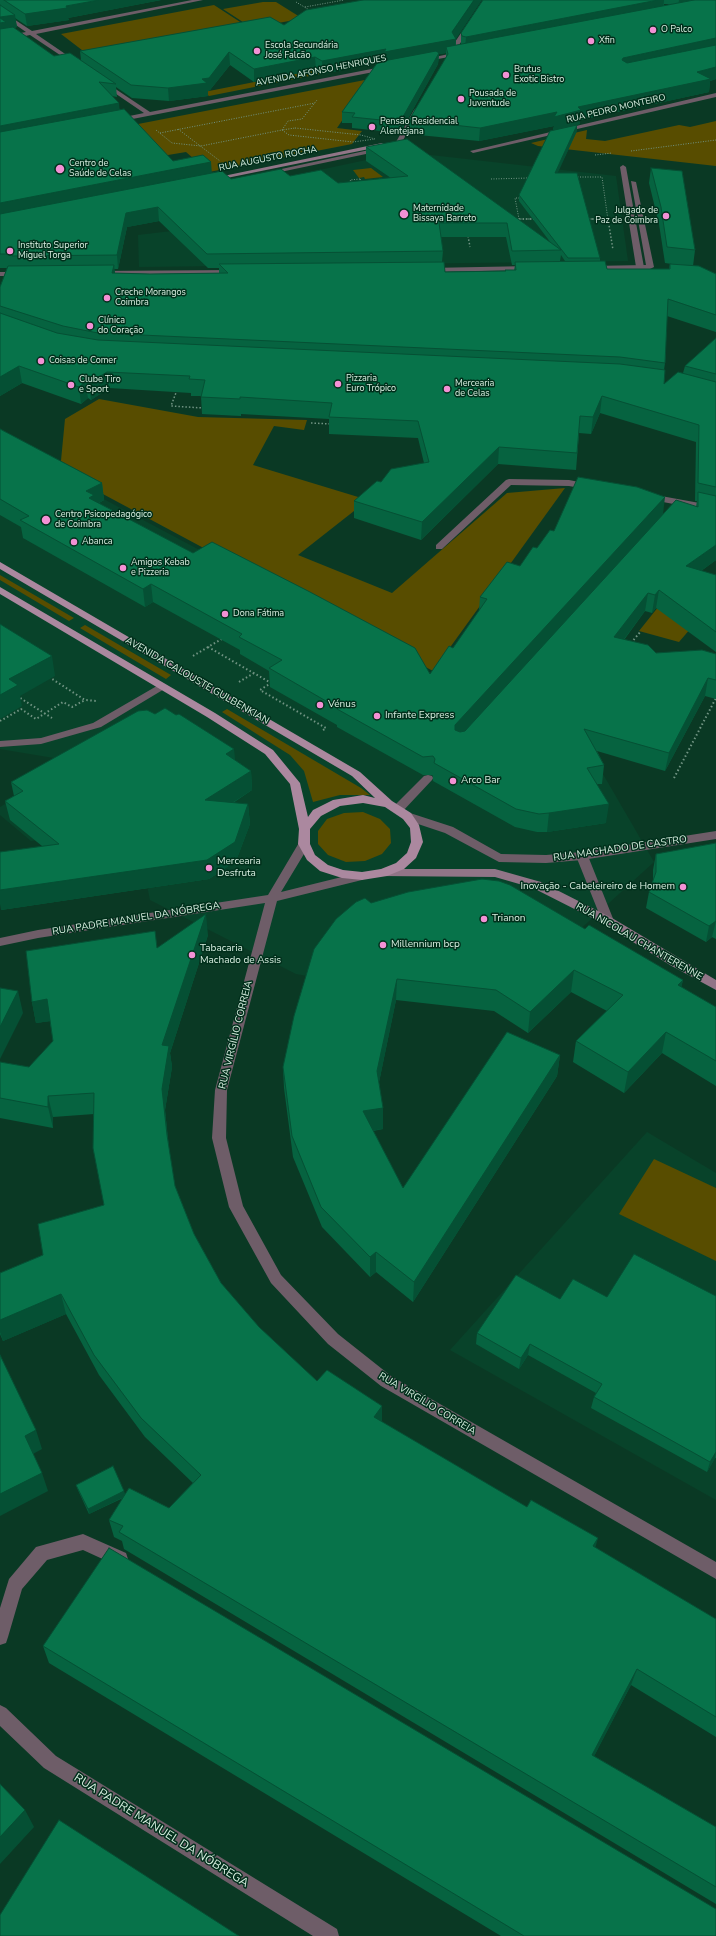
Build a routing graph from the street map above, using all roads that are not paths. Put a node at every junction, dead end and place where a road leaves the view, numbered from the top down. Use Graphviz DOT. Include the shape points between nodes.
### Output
graph roads {
  1 [pos="200,0"];
  2 [pos="486,0"];
  3 [pos="0,12"];
  4 [pos="30,33"];
  5 [pos="0,39"];
  6 [pos="471,51"];
  7 [pos="464,53"];
  8 [pos="436,58"];
  9 [pos="414,62"];
  10 [pos="443,66"];
  11 [pos="391,67"];
  12 [pos="82,68"];
  13 [pos="100,81"];
  14 [pos="716,95"];
  15 [pos="422,100"];
  16 [pos="149,114"];
  17 [pos="107,122"];
  18 [pos="473,150"];
  19 [pos="623,168"];
  20 [pos="633,182"];
  21 [pos="206,183"];
  22 [pos="538,270"];
  23 [pos="587,270"];
  24 [pos="640,270"];
  25 [pos="418,272"];
  26 [pos="87,273"];
  27 [pos="0,274"];
  28 [pos="656,274"];
  29 [pos="96,278"];
  30 [pos="0,279"];
  31 [pos="599,488"];
  32 [pos="643,496"];
  33 [pos="716,509"];
  34 [pos="439,547"];
  35 [pos="0,565"];
  36 [pos="0,590"];
  37 [pos="162,686"];
  38 [pos="0,744"];
  39 [pos="428,778"];
  40 [pos="388,804"];
  41 [pos="403,813"];
  42 [pos="305,829"];
  43 [pos="716,835"];
  44 [pos="304,844"];
  45 [pos="582,856"];
  46 [pos="383,873"];
  47 [pos="362,876"];
  48 [pos="272,898"];
  49 [pos="608,921"];
  50 [pos="0,942"];
  51 [pos="716,986"];
  52 [pos="131,1566"];
  53 [pos="716,1571"];
  54 [pos="0,1637"];
  55 [pos="0,1714"];
  56 [pos="330,1936"];
  1 -- 4 [label="street"];
  2 -- 7 [label="street" via="456,45 458,50"];
  3 -- 4 [label="street"];
  4 -- 5 [label="street"];
  4 -- 12 [label="street"];
  6 -- 7 [label="street"];
  7 -- 8 [label="street"];
  8 -- 9 [label="street"];
  8 -- 10 [label="street" via="443,62"];
  11 -- 16 [label="street, AVENIDA AFONSO HENRIQUES"];
  13 -- 16 [label="street"];
  14 -- 18 [label="street, RUA PEDRO MONTEIRO"];
  15 -- 21 [label="street" via="398,145"];
  16 -- 17 [label="street, AVENIDA AFONSO HENRIQUES"];
  19 -- 24 [label="street"];
  20 -- 24 [label="street" via="650,267"];
  22 -- 25 [label="street"];
  23 -- 24 [label="street"];
  24 -- 28 [label="street"];
  26 -- 29 [label="street" via="245,274"];
  27 -- 30 [label="street" via="30,276"];
  31 -- 34 [label="street" via="569,483 509,482"];
  32 -- 33 [label="street" via="677,506"];
  35 -- 40 [label="main road, AVENIDA CALOUSTE GULBENKIAN" via="356,774"];
  36 -- 37 [label="main road"];
  37 -- 38 [label="street" via="97,725 41,740"];
  37 -- 42 [label="main road" via="269,752 295,783"];
  39 -- 41 [label="street"];
  40 -- 41 [label="main road"];
  40 -- 42 [label="main road" via="363,800 337,803 317,813"];
  41 -- 45 [label="street, RUA MACHADO DE CASTRO" via="449,830 499,858 546,859"];
  41 -- 46 [label="main road" via="415,828 417,842 412,855 400,866"];
  42 -- 44 [label="main road"];
  43 -- 45 [label="street, RUA MACHADO DE CASTRO"];
  44 -- 47 [label="main road" via="311,857 324,868 342,874"];
  44 -- 48 [label="street, RUA VIRGÍLIO CORREIA"];
  45 -- 49 [label="street"];
  46 -- 47 [label="main road"];
  46 -- 49 [label="street, RUA NICOLAU CHANTERENNE" via="495,873 537,885"];
  47 -- 48 [label="street, RUA PADRE MANUEL DA NÓBREGA"];
  48 -- 50 [label="street, RUA PADRE MANUEL DA NÓBREGA"];
  48 -- 53 [label="street, RUA VIRGÍLIO CORREIA" via="221,1090 219,1138 236,1207 276,1279 333,1339 386,1381"];
  49 -- 51 [label="street, RUA NICOLAU CHANTERENNE"];
  52 -- 54 [label="street" via="82,1542 42,1553 15,1585"];
  55 -- 56 [label="street, RUA PADRE MANUEL DA NÓBREGA" via="50,1762"];
}
